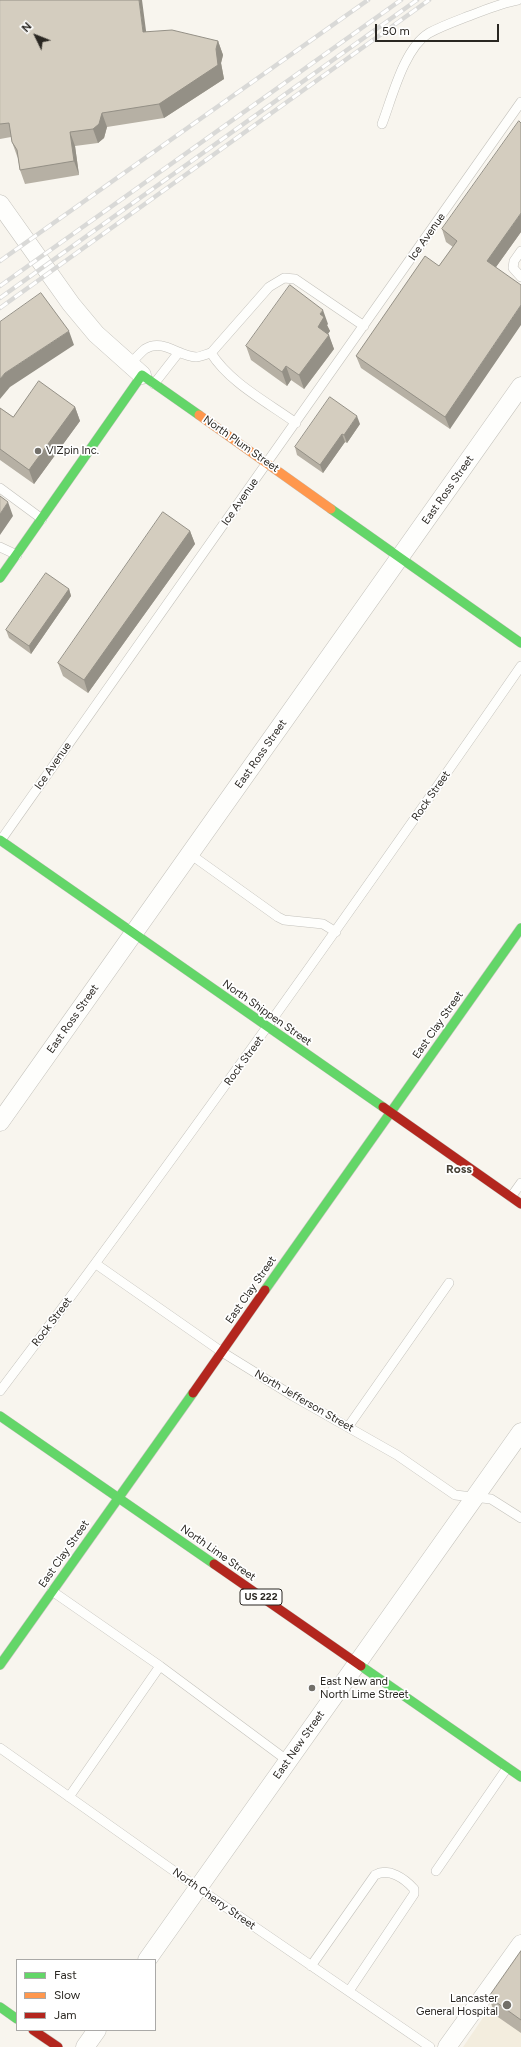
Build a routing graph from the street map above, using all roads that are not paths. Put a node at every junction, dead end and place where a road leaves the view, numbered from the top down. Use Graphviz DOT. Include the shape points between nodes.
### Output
graph roads {
  1 [pos="518,0"];
  2 [pos="521,102"];
  3 [pos="382,124"];
  4 [pos="0,204"];
  5 [pos="521,251"];
  6 [pos="521,277"];
  7 [pos="364,326"];
  8 [pos="179,352"];
  9 [pos="211,352"];
  10 [pos="142,375"];
  11 [pos="521,386"];
  12 [pos="296,423"];
  13 [pos="268,463"];
  14 [pos="0,488"];
  15 [pos="42,519"];
  16 [pos="0,547"];
  17 [pos="17,555"];
  18 [pos="400,558"];
  19 [pos="0,578"];
  20 [pos="521,644"];
  21 [pos="521,666"];
  22 [pos="0,841"];
  23 [pos="190,854"];
  24 [pos="521,928"];
  25 [pos="336,932"];
  26 [pos="133,934"];
  27 [pos="267,1028"];
  28 [pos="391,1112"];
  29 [pos="0,1122"];
  30 [pos="521,1183"];
  31 [pos="511,1198"];
  32 [pos="521,1204"];
  33 [pos="96,1264"];
  34 [pos="449,1283"];
  35 [pos="222,1352"];
  36 [pos="0,1392"];
  37 [pos="0,1416"];
  38 [pos="348,1427"];
  39 [pos="521,1432"];
  40 [pos="474,1497"];
  41 [pos="118,1498"];
  42 [pos="521,1518"];
  43 [pos="52,1591"];
  44 [pos="0,1664"];
  45 [pos="357,1664"];
  46 [pos="160,1666"];
  47 [pos="0,1748"];
  48 [pos="288,1761"];
  49 [pos="507,1768"];
  50 [pos="521,1777"];
  51 [pos="69,1797"];
  52 [pos="436,1871"];
  53 [pos="198,1888"];
  54 [pos="521,1944"];
  55 [pos="148,1959"];
  56 [pos="311,1966"];
  57 [pos="349,1991"];
  58 [pos="0,2007"];
  59 [pos="16,2018"];
  60 [pos="34,2031"];
  61 [pos="97,2031"];
  62 [pos="58,2047"];
  63 [pos="85,2047"];
  64 [pos="430,2047"];
  65 [pos="448,2047"];
  1 -- 3 [label="lane" via="428,33 418,43 402,70"];
  2 -- 7 [label="lane, Ice Avenue"];
  4 -- 10 [label="street, North Plum Street" via="71,304 96,334"];
  5 -- 6 [label="lane" via="513,268"];
  7 -- 9 [label="lane" via="295,279 284,278 269,287"];
  7 -- 12 [label="lane, Ice Avenue"];
  8 -- 9 [label="lane" via="198,357"];
  8 -- 10 [label="lane"];
  8 -- 10 [label="lane" via="165,346 145,349"];
  9 -- 12 [label="lane" via="219,366 233,378"];
  10 -- 13 [label="main road, North Plum Street"];
  10 -- 15 [label="main road"];
  11 -- 18 [label="street, East Ross Street"];
  12 -- 13 [label="lane, Ice Avenue"];
  13 -- 18 [label="main road, North Plum Street"];
  13 -- 22 [label="lane, Ice Avenue"];
  14 -- 15 [label="lane"];
  15 -- 17 [label="main road"];
  16 -- 17 [label="lane"];
  17 -- 19 [label="main road"];
  18 -- 20 [label="main road, North Plum Street"];
  18 -- 23 [label="street, East Ross Street"];
  21 -- 25 [label="lane, Rock Street"];
  22 -- 26 [label="main road, North Shippen Street"];
  23 -- 25 [label="lane" via="278,917 284,920 322,924"];
  23 -- 26 [label="street, East Ross Street"];
  24 -- 28 [label="main road, East Clay Street"];
  25 -- 27 [label="lane, Rock Street"];
  26 -- 27 [label="main road, North Shippen Street"];
  26 -- 29 [label="street, East Ross Street"];
  27 -- 28 [label="main road, North Shippen Street"];
  27 -- 33 [label="lane, Rock Street"];
  28 -- 31 [label="main road, North Shippen Street"];
  28 -- 35 [label="main road, East Clay Street"];
  30 -- 31 [label="lane"];
  31 -- 32 [label="main road, North Shippen Street"];
  33 -- 35 [label="lane, North Jefferson Street"];
  33 -- 36 [label="lane, Rock Street"];
  34 -- 38 [label="lane"];
  35 -- 38 [label="lane, North Jefferson Street"];
  35 -- 41 [label="main road, East Clay Street"];
  37 -- 41 [label="main road, North Lime Street / US 222"];
  38 -- 40 [label="lane, North Jefferson Street" via="397,1455 455,1495"];
  39 -- 40 [label="street, East New Street"];
  40 -- 42 [label="lane, North Jefferson Street" via="491,1499"];
  40 -- 45 [label="street, East New Street"];
  41 -- 43 [label="main road, East Clay Street"];
  41 -- 45 [label="main road, North Lime Street / US 222"];
  43 -- 44 [label="main road, East Clay Street"];
  43 -- 46 [label="lane"];
  45 -- 48 [label="street, East New Street"];
  45 -- 49 [label="main road, North Lime Street / US 222"];
  46 -- 48 [label="lane"];
  46 -- 51 [label="lane"];
  47 -- 51 [label="lane, North Cherry Street"];
  48 -- 53 [label="street, East New Street"];
  49 -- 50 [label="main road, North Lime Street / US 222"];
  49 -- 52 [label="lane"];
  51 -- 53 [label="lane, North Cherry Street"];
  53 -- 55 [label="street, East New Street"];
  53 -- 56 [label="lane, North Cherry Street"];
  54 -- 65 [label="street"];
  56 -- 57 [label="lane, North Cherry Street"];
  56 -- 57 [label="lane" via="376,1875 386,1872 408,1882 414,1888 414,1894"];
  57 -- 64 [label="lane, North Cherry Street"];
  58 -- 59 [label="main road"];
  60 -- 62 [label="main road"];
  61 -- 63 [label="street"];
}
